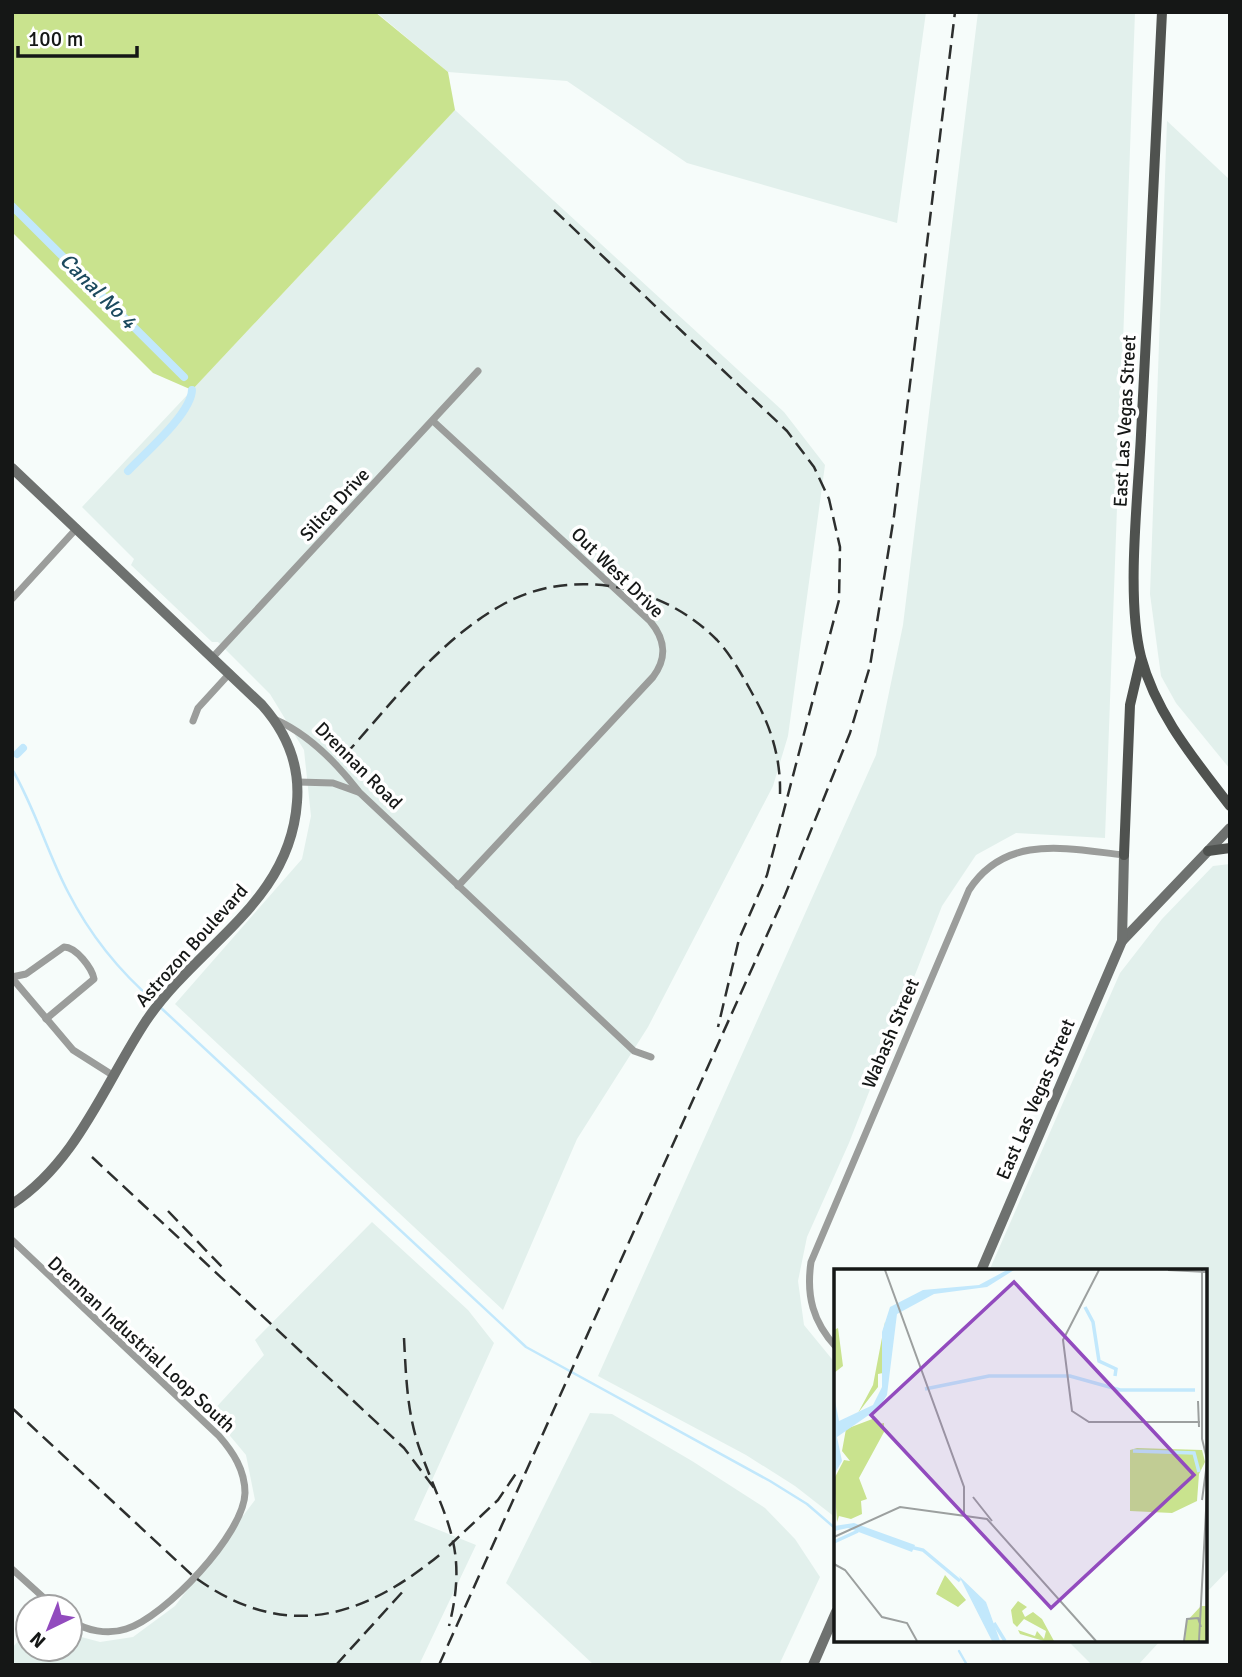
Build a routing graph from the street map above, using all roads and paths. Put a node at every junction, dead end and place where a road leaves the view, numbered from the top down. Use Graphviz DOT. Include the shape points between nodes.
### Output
graph roads {
  1 [pos="1162,12"];
  2 [pos="478,371"];
  3 [pos="433,421"];
  4 [pos="12,468"];
  5 [pos="77,528"];
  6 [pos="12,599"];
  7 [pos="213,657"];
  8 [pos="1141,658"];
  9 [pos="230,673"];
  10 [pos="274,719"];
  11 [pos="193,721"];
  12 [pos="298,782"];
  13 [pos="359,792"];
  14 [pos="1230,806"];
  15 [pos="1230,828"];
  16 [pos="1230,848"];
  17 [pos="1208,851"];
  18 [pos="1124,855"];
  19 [pos="458,886"];
  20 [pos="1122,941"];
  21 [pos="12,978"];
  22 [pos="46,1019"];
  23 [pos="651,1057"];
  24 [pos="114,1076"];
  25 [pos="12,1204"];
  26 [pos="12,1240"];
  27 [pos="982,1269"];
  28 [pos="834,1344"];
  29 [pos="12,1569"];
  30 [pos="39,1593"];
  31 [pos="834,1617"];
  32 [pos="84,1627"];
  33 [pos="813,1665"];
  1 -- 8 [label="main road, East Las Vegas Street" via="1136,547"];
  2 -- 3 [label="street, Silica Drive"];
  3 -- 7 [label="street, Silica Drive"];
  3 -- 19 [label="street, Out West Drive" via="650,621 664,652 653,677"];
  4 -- 5 [label="main road, Drennan Road"];
  5 -- 6 [label="street"];
  5 -- 7 [label="main road, Drennan Road"];
  7 -- 9 [label="main road, Drennan Road"];
  8 -- 14 [label="main road, East Las Vegas Street" via="1170,724"];
  8 -- 18 [label="main road" via="1130,705"];
  9 -- 10 [label="main road, Drennan Road"];
  9 -- 11 [label="street" via="198,708"];
  10 -- 12 [label="main road, Astrozon Boulevard" via="290,750"];
  10 -- 13 [label="street, Drennan Road" via="298,729"];
  12 -- 13 [label="street" via="333,783"];
  12 -- 24 [label="main road, Astrozon Boulevard" via="291,841 276,875 167,994"];
  13 -- 19 [label="street, Drennan Road"];
  15 -- 17 [label="main road, East Las Vegas Street"];
  16 -- 17 [label="main road"];
  17 -- 20 [label="main road, East Las Vegas Street"];
  18 -- 20 [label="main road, East Las Vegas Street"];
  18 -- 28 [label="street, Wabash Street" via="1054,848 1021,850 986,869 968,892 811,1262 809,1288 814,1312"];
  19 -- 23 [label="street, Drennan Road" via="634,1051"];
  20 -- 27 [label="main road, East Las Vegas Street"];
  21 -- 22 [label="street"];
  21 -- 22 [label="street" via="26,974 64,947 73,949 94,979"];
  22 -- 24 [label="street" via="73,1050"];
  24 -- 25 [label="main road, Astrozon Boulevard" via="53,1170"];
  26 -- 32 [label="street, Drennan Industrial Loop South" via="219,1436 238,1461 245,1491 238,1521 226,1540 153,1615 128,1629 93,1631"];
  29 -- 30 [label="street"];
  31 -- 33 [label="main road"];
}
